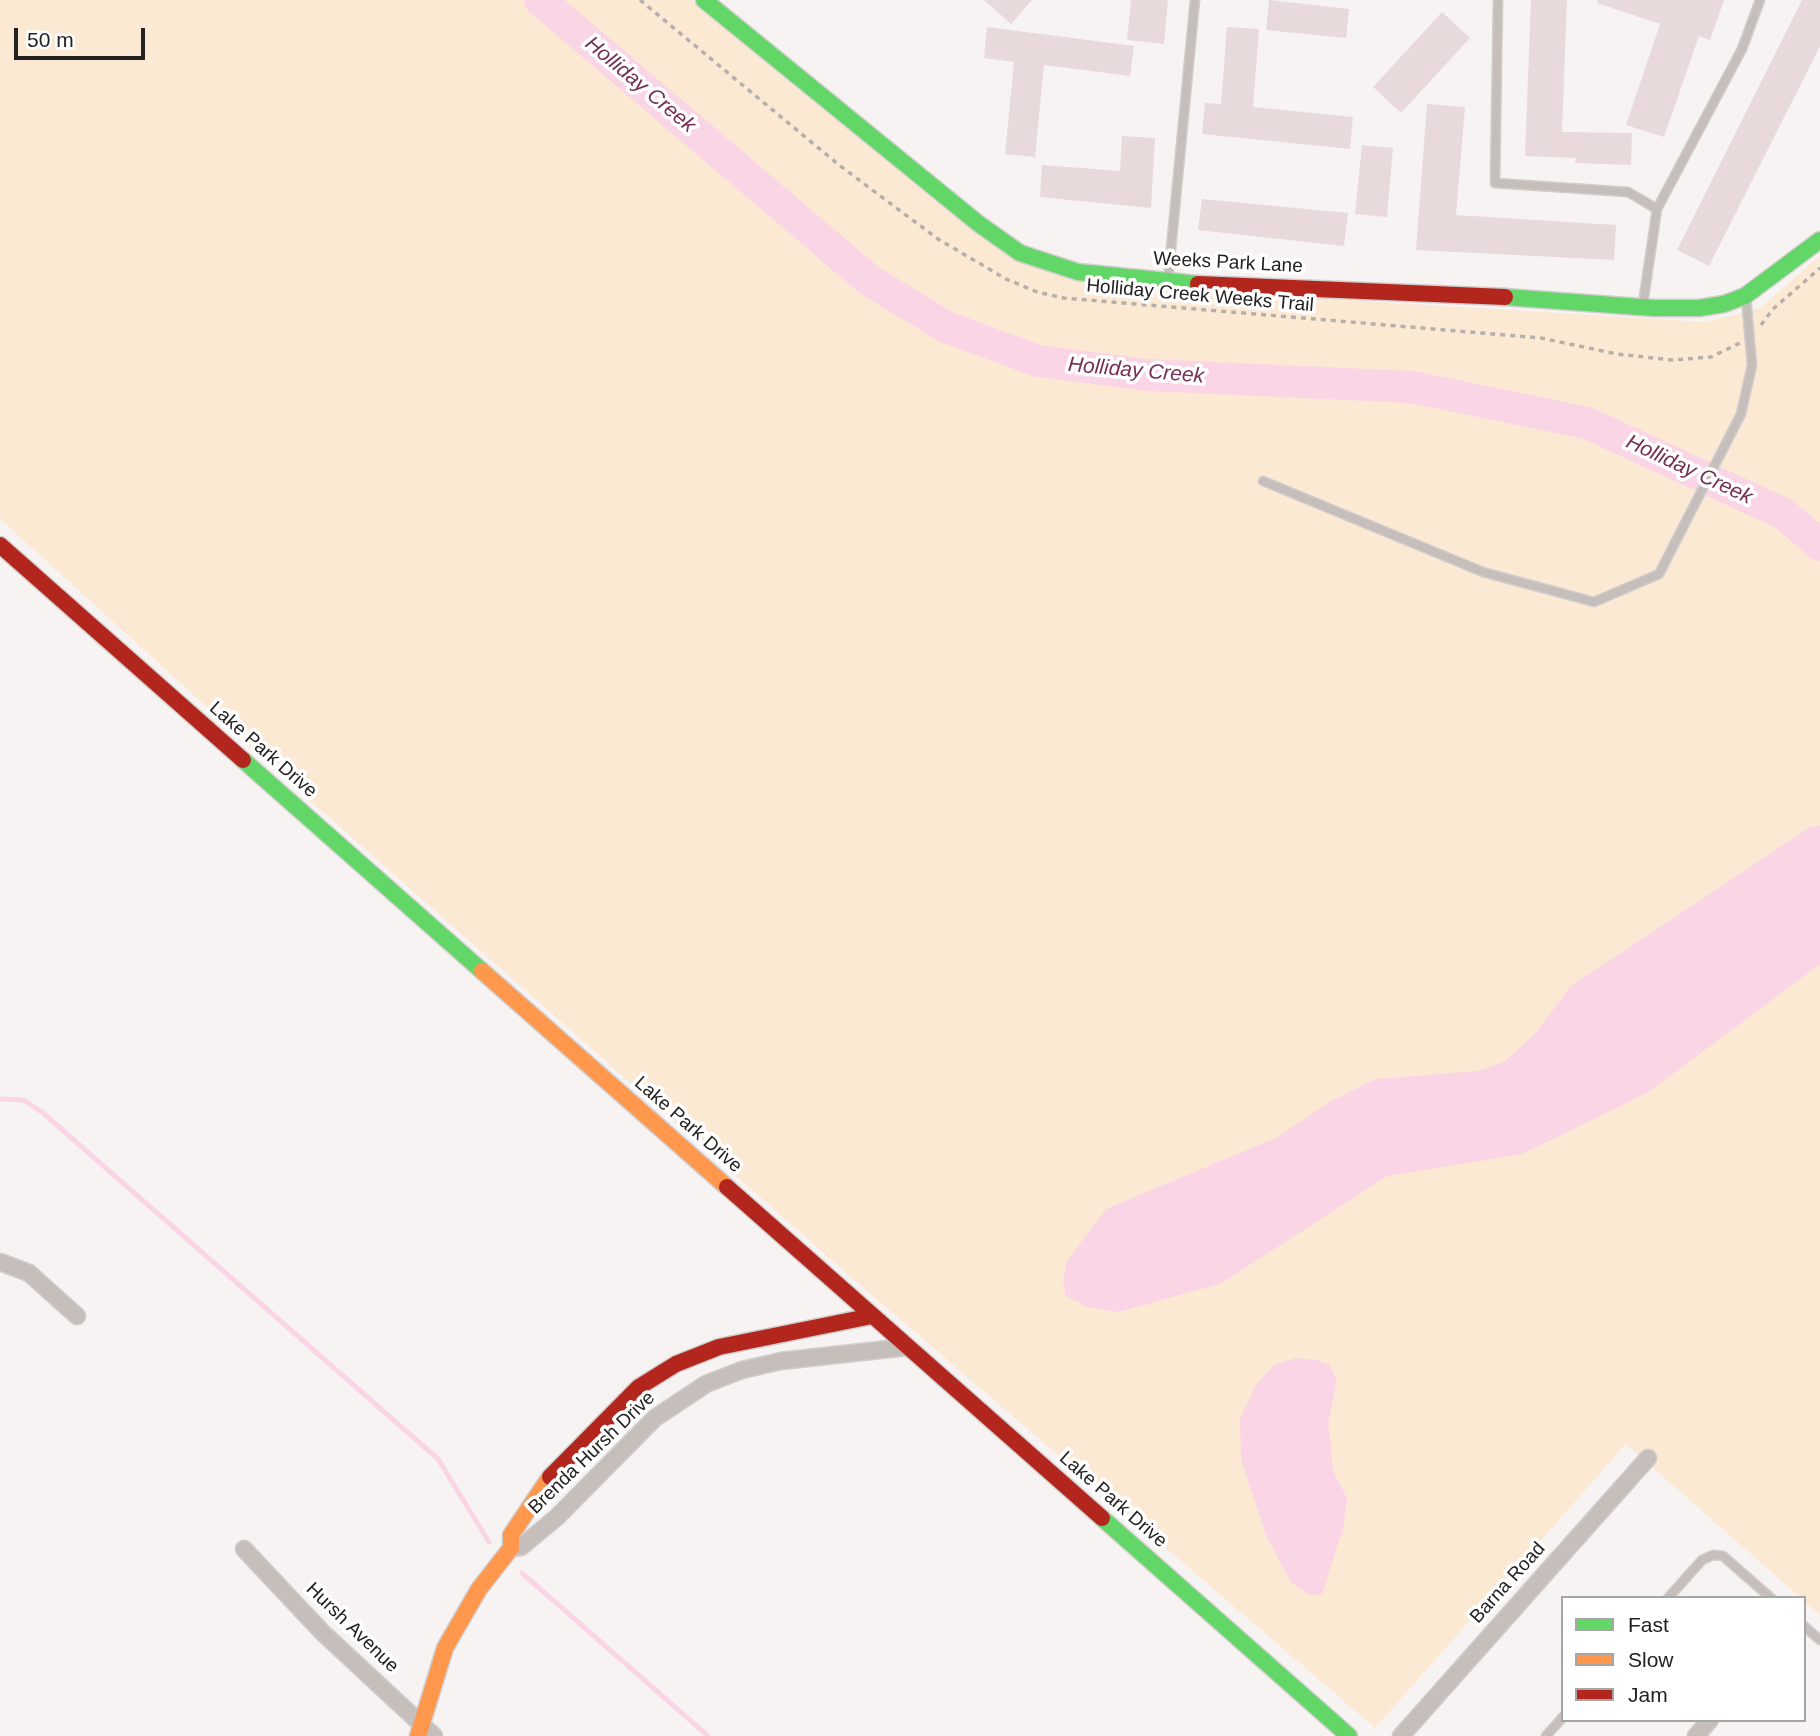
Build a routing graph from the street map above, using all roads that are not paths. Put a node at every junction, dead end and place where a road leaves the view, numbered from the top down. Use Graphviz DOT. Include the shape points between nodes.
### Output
graph roads {
  1 [pos="704,0"];
  2 [pos="1195,0"];
  3 [pos="1499,0"];
  4 [pos="1760,0"];
  5 [pos="1657,209"];
  6 [pos="1820,240"];
  7 [pos="1168,283"];
  8 [pos="1745,296"];
  9 [pos="1642,307"];
  10 [pos="1263,481"];
  11 [pos="0,544"];
  12 [pos="0,1262"];
  13 [pos="872,1316"];
  14 [pos="78,1317"];
  15 [pos="907,1347"];
  16 [pos="1648,1458"];
  17 [pos="511,1548"];
  18 [pos="244,1549"];
  19 [pos="1670,1596"];
  20 [pos="1769,1596"];
  21 [pos="1806,1628"];
  22 [pos="1820,1640"];
  23 [pos="1561,1719"];
  24 [pos="1708,1722"];
  25 [pos="420,1730"];
  26 [pos="434,1736"];
  27 [pos="1349,1736"];
  28 [pos="1401,1736"];
  29 [pos="1546,1736"];
  30 [pos="1696,1736"];
  1 -- 7 [label="street, Weeks Park Lane" via="1020,253 1078,272"];
  2 -- 7 [label="lane"];
  3 -- 5 [label="lane" via="1495,183 1628,192"];
  4 -- 5 [label="lane" via="1742,49"];
  5 -- 9 [label="lane"];
  6 -- 8 [label="street, Weeks Park Lane"];
  7 -- 9 [label="street, Weeks Park Lane" via="1446,292"];
  8 -- 9 [label="street, Weeks Park Lane" via="1699,308"];
  8 -- 10 [label="lane" via="1752,365 1741,414 1659,574 1594,602 1483,572"];
  11 -- 13 [label="street, Lake Park Drive"];
  12 -- 14 [label="street" via="29,1273"];
  13 -- 15 [label="street, Lake Park Drive"];
  13 -- 17 [label="street, Brenda Hursh Drive" via="719,1347 676,1364 639,1387 543,1484 511,1535"];
  15 -- 17 [label="street, Brenda Hursh Drive" via="781,1360 706,1384 655,1419 556,1518 521,1547"];
  15 -- 27 [label="street, Lake Park Drive"];
  16 -- 28 [label="street, Barna Road"];
  17 -- 25 [label="street, Brenda Hursh Drive" via="450,1638"];
  18 -- 25 [label="street, Hursh Avenue"];
  19 -- 20 [label="lane" via="1702,1560 1713,1555 1723,1556"];
  21 -- 22 [label="lane"];
  23 -- 29 [label="lane"];
  24 -- 30 [label="street"];
  25 -- 26 [label="street, Hursh Avenue"];
}
